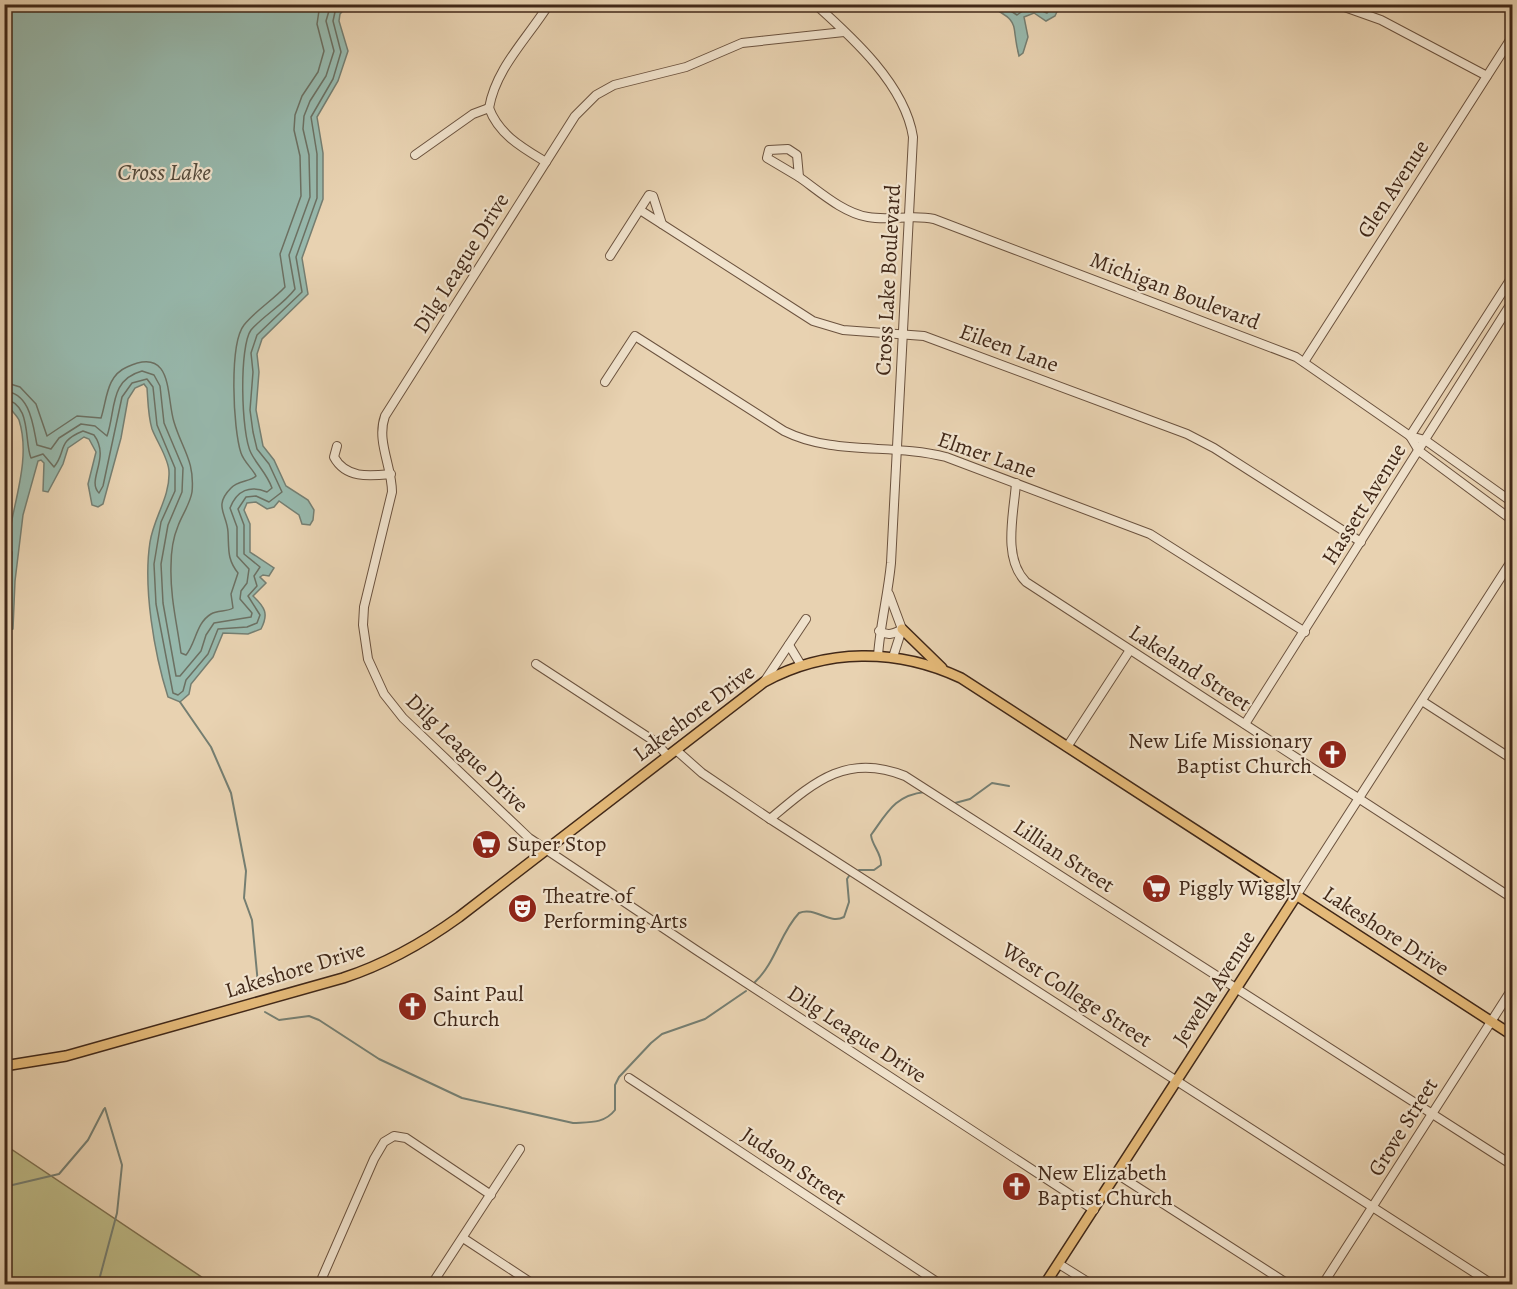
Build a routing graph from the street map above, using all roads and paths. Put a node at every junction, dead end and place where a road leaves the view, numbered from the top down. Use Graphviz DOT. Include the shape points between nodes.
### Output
graph roads {
  1 [pos="549,4"];
  2 [pos="815,4"];
  3 [pos="1336,4"];
  4 [pos="844,32"];
  5 [pos="1512,37"];
  6 [pos="1487,76"];
  7 [pos="489,108"];
  8 [pos="415,155"];
  9 [pos="546,162"];
  10 [pos="799,177"];
  11 [pos="640,210"];
  12 [pos="910,215"];
  13 [pos="662,224"];
  14 [pos="610,256"];
  15 [pos="1512,277"];
  16 [pos="1509,288"];
  17 [pos="1512,302"];
  18 [pos="903,334"];
  19 [pos="1304,362"];
  20 [pos="605,382"];
  21 [pos="1410,436"];
  22 [pos="1425,440"];
  23 [pos="337,446"];
  24 [pos="896,450"];
  25 [pos="1419,451"];
  26 [pos="391,474"];
  27 [pos="1016,483"];
  28 [pos="1512,502"];
  29 [pos="1512,520"];
  30 [pos="1361,542"];
  31 [pos="1512,560"];
  32 [pos="889,592"];
  33 [pos="806,619"];
  34 [pos="881,620"];
  35 [pos="897,620"];
  36 [pos="902,629"];
  37 [pos="879,631"];
  38 [pos="1305,632"];
  39 [pos="789,645"];
  40 [pos="1130,650"];
  41 [pos="878,656"];
  42 [pos="893,657"];
  43 [pos="536,664"];
  44 [pos="801,665"];
  45 [pos="944,670"];
  46 [pos="764,682"];
  47 [pos="1422,701"];
  48 [pos="1245,724"];
  49 [pos="1067,747"];
  50 [pos="676,750"];
  51 [pos="668,756"];
  52 [pos="1512,759"];
  53 [pos="1359,798"];
  54 [pos="770,819"];
  55 [pos="546,851"];
  56 [pos="1296,896"];
  57 [pos="1512,898"];
  58 [pos="1237,988"];
  59 [pos="1512,989"];
  60 [pos="1491,1022"];
  61 [pos="1512,1035"];
  62 [pos="4,1066"];
  63 [pos="629,1078"];
  64 [pos="1177,1080"];
  65 [pos="1432,1113"];
  66 [pos="520,1149"];
  67 [pos="1512,1165"];
  68 [pos="1117,1174"];
  69 [pos="491,1195"];
  70 [pos="1373,1207"];
  71 [pos="1094,1210"];
  72 [pos="463,1238"];
  73 [pos="1059,1264"];
  74 [pos="322,1281"];
  75 [pos="432,1284"];
  76 [pos="533,1284"];
  77 [pos="940,1284"];
  78 [pos="1045,1284"];
  79 [pos="1090,1284"];
  80 [pos="1288,1284"];
  81 [pos="1323,1284"];
  82 [pos="1492,1284"];
  1 -- 7 [label="street" via="503,69"];
  2 -- 4 [label="street, Cross Lake Boulevard"];
  3 -- 6 [label="street" via="1381,20"];
  4 -- 9 [label="street, Dilg League Drive" via="742,43 686,67 614,85 582,109"];
  4 -- 12 [label="street, Cross Lake Boulevard" via="886,78 906,110 914,146"];
  5 -- 6 [label="street, Glen Avenue"];
  6 -- 19 [label="street, Glen Avenue"];
  7 -- 8 [label="street" via="473,114"];
  7 -- 9 [label="street" via="495,122 512,140"];
  9 -- 26 [label="street, Dilg League Drive" via="385,416 381,436"];
  10 -- 10 [label="street, Michigan Boulevard" via="797,155 792,151 769,150 767,158"];
  10 -- 12 [label="street, Michigan Boulevard" via="861,215"];
  11 -- 13 [label="street, Eileen Lane"];
  11 -- 13 [label="street" via="649,195 653,196"];
  11 -- 14 [label="street"];
  12 -- 18 [label="street, Cross Lake Boulevard"];
  12 -- 19 [label="street, Michigan Boulevard" via="934,219"];
  13 -- 18 [label="street, Eileen Lane" via="824,326"];
  15 -- 16 [label="street, Hassett Avenue"];
  16 -- 21 [label="street, Hassett Avenue"];
  17 -- 22 [label="street, Hassett Avenue"];
  18 -- 24 [label="street, Cross Lake Boulevard"];
  18 -- 30 [label="street, Eileen Lane" via="924,336 1187,434"];
  19 -- 21 [label="street, Michigan Boulevard"];
  20 -- 24 [label="street, Elmer Lane" via="634,336 794,436 827,445"];
  21 -- 22 [label="street, Michigan Boulevard"];
  21 -- 25 [label="street, Michigan Boulevard"];
  22 -- 25 [label="street, Hassett Avenue"];
  22 -- 28 [label="street, Michigan Boulevard"];
  23 -- 26 [label="street" via="334,457 347,471 363,476"];
  24 -- 27 [label="street, Elmer Lane" via="945,457"];
  24 -- 32 [label="street, Cross Lake Boulevard"];
  25 -- 29 [label="street, Michigan Boulevard"];
  25 -- 30 [label="street, Hassett Avenue"];
  26 -- 55 [label="street, Dilg League Drive" via="390,503 364,607 364,642 374,675 403,718"];
  27 -- 38 [label="street, Elmer Lane" via="1150,534"];
  27 -- 40 [label="street, Lakeland Street" via="1012,549 1015,567 1022,578"];
  30 -- 38 [label="street, Hassett Avenue"];
  31 -- 47 [label="street, Jewella Avenue"];
  32 -- 34 [label="street, Cross Lake Boulevard"];
  32 -- 35 [label="street, Cross Lake Boulevard"];
  33 -- 39 [label="street"];
  34 -- 35 [label="street"];
  34 -- 37 [label="street, Cross Lake Boulevard"];
  35 -- 36 [label="street, Cross Lake Boulevard"];
  36 -- 37 [label="street" via="886,635"];
  36 -- 42 [label="street"];
  36 -- 45 [label="main road"];
  37 -- 41 [label="street, Cross Lake Boulevard"];
  38 -- 48 [label="street, Hassett Avenue"];
  39 -- 44 [label="street"];
  39 -- 46 [label="street"];
  40 -- 48 [label="street, Lakeland Street"];
  40 -- 49 [label="street"];
  41 -- 42 [label="main road, Lakeshore Drive"];
  41 -- 44 [label="main road, Lakeshore Drive" via="841,656"];
  42 -- 45 [label="main road, Lakeshore Drive"];
  43 -- 51 [label="street" via="654,741"];
  44 -- 46 [label="main road, Lakeshore Drive"];
  45 -- 49 [label="main road, Lakeshore Drive"];
  46 -- 50 [label="main road, Lakeshore Drive"];
  47 -- 52 [label="street"];
  47 -- 53 [label="street, Jewella Avenue"];
  48 -- 53 [label="street, Lakeland Street"];
  49 -- 56 [label="main road, Lakeshore Drive"];
  50 -- 51 [label="main road, Lakeshore Drive"];
  50 -- 54 [label="street, West College Street" via="702,773"];
  51 -- 55 [label="main road, Lakeshore Drive"];
  53 -- 56 [label="street, Jewella Avenue"];
  53 -- 57 [label="street, Lakeland Street"];
  54 -- 58 [label="street, Lillian Street" via="833,773 862,767 892,771 916,782"];
  54 -- 64 [label="street, West College Street"];
  55 -- 62 [label="main road, Lakeshore Drive" via="433,936 363,972 66,1056"];
  55 -- 71 [label="street, Dilg League Drive"];
  56 -- 58 [label="main road, Jewella Avenue"];
  56 -- 60 [label="main road, Lakeshore Drive"];
  58 -- 64 [label="main road, Jewella Avenue"];
  58 -- 65 [label="street, Lillian Street"];
  59 -- 60 [label="street, Grove Street"];
  60 -- 61 [label="main road, Lakeshore Drive"];
  60 -- 65 [label="street, Grove Street"];
  63 -- 77 [label="street, Judson Street"];
  64 -- 68 [label="main road, Jewella Avenue"];
  64 -- 70 [label="street, West College Street"];
  65 -- 67 [label="street, Lillian Street"];
  65 -- 70 [label="street, Grove Street"];
  66 -- 69 [label="street"];
  68 -- 71 [label="main road, Jewella Avenue"];
  68 -- 80 [label="street"];
  69 -- 72 [label="street"];
  69 -- 74 [label="street" via="406,1138 394,1136 384,1142"];
  70 -- 81 [label="street, Grove Street"];
  70 -- 82 [label="street, West College Street"];
  71 -- 73 [label="main road, Jewella Avenue"];
  72 -- 75 [label="street"];
  72 -- 76 [label="street"];
  73 -- 78 [label="main road, Jewella Avenue"];
  73 -- 79 [label="street"];
}
